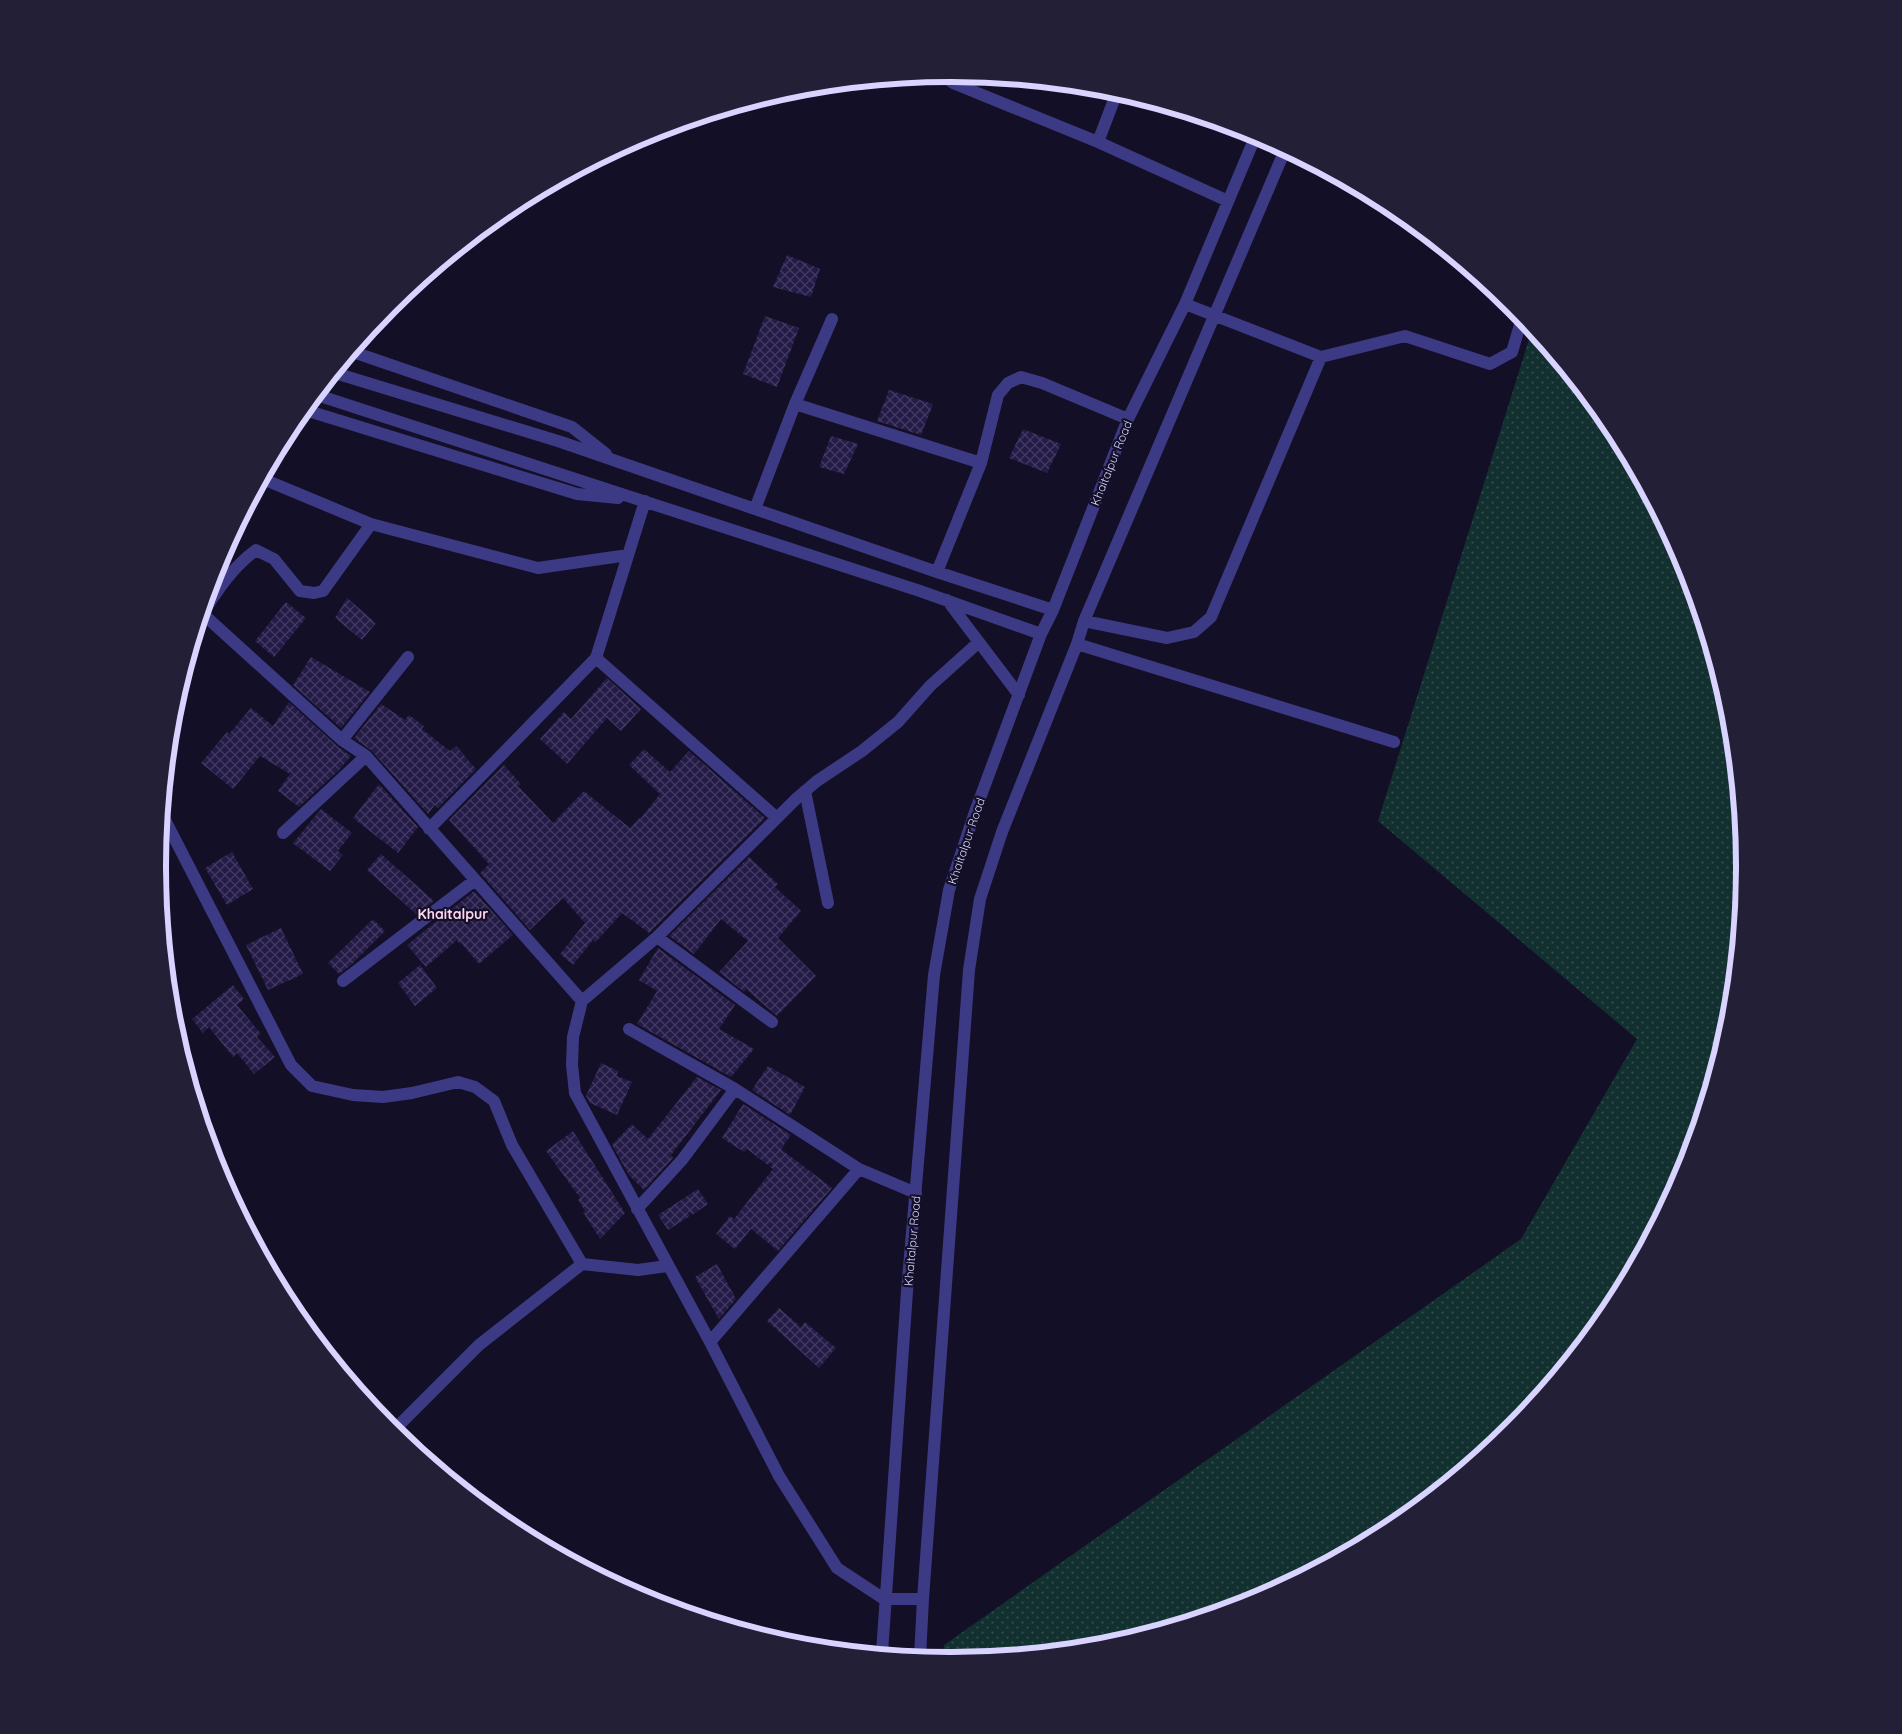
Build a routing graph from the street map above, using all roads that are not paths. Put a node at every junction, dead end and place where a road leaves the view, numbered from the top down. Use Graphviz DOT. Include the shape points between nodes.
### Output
graph roads {
  1 [pos="951,82"];
  2 [pos="1114,100"];
  3 [pos="1098,142"];
  4 [pos="1253,143"];
  5 [pos="1282,156"];
  6 [pos="1228,201"];
  7 [pos="1185,304"];
  8 [pos="1214,315"];
  9 [pos="832,319"];
  10 [pos="1519,327"];
  11 [pos="358,354"];
  12 [pos="1321,357"];
  13 [pos="341,375"];
  14 [pos="324,396"];
  15 [pos="795,404"];
  16 [pos="312,412"];
  17 [pos="1128,419"];
  18 [pos="614,460"];
  19 [pos="981,462"];
  20 [pos="269,481"];
  21 [pos="646,501"];
  22 [pos="754,509"];
  23 [pos="371,524"];
  24 [pos="628,555"];
  25 [pos="937,572"];
  26 [pos="217,591"];
  27 [pos="947,600"];
  28 [pos="1053,610"];
  29 [pos="208,616"];
  30 [pos="1084,621"];
  31 [pos="1041,634"];
  32 [pos="978,642"];
  33 [pos="1077,644"];
  34 [pos="408,657"];
  35 [pos="596,658"];
  36 [pos="1019,695"];
  37 [pos="342,740"];
  38 [pos="1394,742"];
  39 [pos="366,756"];
  40 [pos="805,791"];
  41 [pos="777,818"];
  42 [pos="168,825"];
  43 [pos="429,829"];
  44 [pos="283,833"];
  45 [pos="475,880"];
  46 [pos="828,903"];
  47 [pos="657,938"];
  48 [pos="343,981"];
  49 [pos="582,1001"];
  50 [pos="772,1022"];
  51 [pos="629,1028"];
  52 [pos="735,1088"];
  53 [pos="859,1169"];
  54 [pos="916,1193"];
  55 [pos="637,1209"];
  56 [pos="582,1264"];
  57 [pos="667,1266"];
  58 [pos="710,1342"];
  59 [pos="400,1425"];
  60 [pos="884,1599"];
  61 [pos="923,1599"];
  62 [pos="882,1648"];
  63 [pos="920,1651"];
  1 -- 3 [label="street"];
  2 -- 3 [label="street"];
  3 -- 6 [label="street"];
  4 -- 6 [label="street, Khaitalpur Road"];
  5 -- 8 [label="street"];
  6 -- 7 [label="street, Khaitalpur Road"];
  7 -- 8 [label="street"];
  7 -- 17 [label="street, Khaitalpur Road"];
  8 -- 12 [label="street"];
  8 -- 30 [label="street"];
  9 -- 15 [label="street"];
  10 -- 12 [label="street" via="1512,352 1490,364 1405,336"];
  11 -- 18 [label="street" via="572,427"];
  12 -- 30 [label="street" via="1211,617 1194,632 1167,638"];
  13 -- 18 [label="street"];
  14 -- 21 [label="street"];
  15 -- 19 [label="street"];
  15 -- 22 [label="street"];
  16 -- 21 [label="street" via="577,494"];
  17 -- 19 [label="street" via="1021,377 1008,382 998,395"];
  17 -- 28 [label="street, Khaitalpur Road"];
  18 -- 22 [label="street"];
  19 -- 25 [label="street"];
  20 -- 23 [label="street"];
  21 -- 24 [label="street"];
  21 -- 27 [label="street"];
  22 -- 25 [label="street"];
  23 -- 24 [label="street" via="538,568"];
  23 -- 26 [label="street" via="323,591 300,591 274,559 256,550 241,561"];
  24 -- 35 [label="street"];
  25 -- 28 [label="street"];
  27 -- 31 [label="street"];
  27 -- 32 [label="street"];
  28 -- 31 [label="street, Khaitalpur Road"];
  29 -- 37 [label="street"];
  30 -- 33 [label="street"];
  31 -- 36 [label="street, Khaitalpur Road"];
  32 -- 36 [label="street"];
  32 -- 40 [label="street" via="930,686 898,722"];
  33 -- 38 [label="street"];
  33 -- 61 [label="street" via="1002,832 979,908 969,970"];
  34 -- 37 [label="street"];
  35 -- 41 [label="street"];
  35 -- 43 [label="street"];
  36 -- 54 [label="street, Khaitalpur Road" via="949,890 934,975"];
  37 -- 39 [label="street"];
  39 -- 43 [label="street"];
  39 -- 44 [label="street"];
  40 -- 41 [label="street"];
  40 -- 46 [label="street"];
  41 -- 47 [label="street"];
  42 -- 56 [label="street" via="291,1066 312,1086 353,1095 384,1097 458,1082 475,1087 494,1101 512,1145"];
  43 -- 45 [label="street"];
  45 -- 48 [label="street"];
  45 -- 49 [label="street"];
  47 -- 49 [label="street"];
  47 -- 50 [label="street"];
  49 -- 55 [label="street" via="573,1037 575,1093"];
  51 -- 52 [label="street"];
  52 -- 53 [label="street"];
  52 -- 55 [label="street" via="682,1160"];
  53 -- 54 [label="street"];
  53 -- 58 [label="street"];
  54 -- 60 [label="street, Khaitalpur Road"];
  55 -- 57 [label="street"];
  56 -- 57 [label="street" via="638,1270"];
  56 -- 59 [label="street" via="479,1345"];
  57 -- 58 [label="street"];
  58 -- 60 [label="street" via="779,1476 837,1568"];
  60 -- 61 [label="street"];
  60 -- 62 [label="street, Khaitalpur Road"];
  61 -- 63 [label="street"];
}
